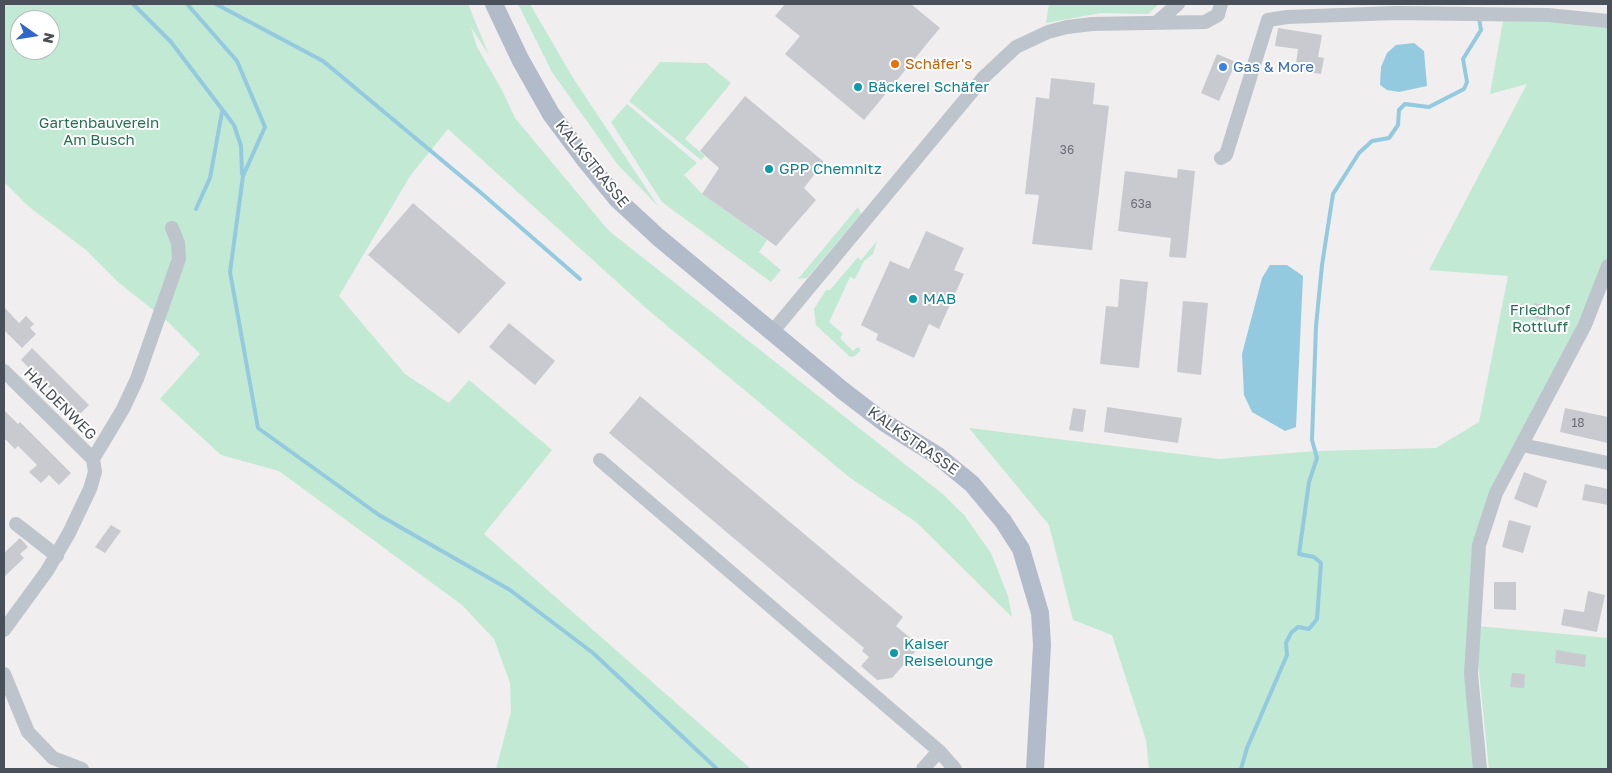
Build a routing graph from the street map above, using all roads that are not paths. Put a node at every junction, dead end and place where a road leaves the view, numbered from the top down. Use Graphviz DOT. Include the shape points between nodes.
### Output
graph roads {
  1 [pos="494,4"];
  2 [pos="1178,4"];
  3 [pos="1222,4"];
  4 [pos="1608,21"];
  5 [pos="1156,23"];
  6 [pos="1221,158"];
  7 [pos="172,228"];
  8 [pos="1608,266"];
  9 [pos="773,331"];
  10 [pos="4,371"];
  11 [pos="1522,445"];
  12 [pos="93,459"];
  13 [pos="600,460"];
  14 [pos="1608,463"];
  15 [pos="16,524"];
  16 [pos="56,556"];
  17 [pos="4,630"];
  18 [pos="4,674"];
  19 [pos="1036,749"];
  20 [pos="939,751"];
  21 [pos="82,769"];
  22 [pos="923,769"];
  23 [pos="954,769"];
  24 [pos="1030,769"];
  25 [pos="1035,769"];
  26 [pos="1480,769"];
  1 -- 9 [label="main road, KALKSTRASSE" via="520,60 552,114 618,200"];
  2 -- 5 [label="street"];
  3 -- 5 [label="street" via="1218,15 1204,22"];
  4 -- 6 [label="street" via="1548,15 1394,13 1268,20 1226,155"];
  5 -- 9 [label="street" via="1067,27 1016,47 984,77"];
  7 -- 12 [label="street" via="179,258 174,275 123,409"];
  8 -- 11 [label="street" via="1586,325"];
  9 -- 19 [label="main road, KALKSTRASSE" via="842,390 885,423 938,456 972,484 1022,549 1040,613 1041,679"];
  10 -- 12 [label="street, HALDENWEG"];
  11 -- 14 [label="street"];
  11 -- 26 [label="street" via="1496,493 1479,545 1471,674"];
  12 -- 16 [label="street" via="95,472 90,489"];
  13 -- 20 [label="street"];
  15 -- 16 [label="street"];
  16 -- 17 [label="street"];
  18 -- 21 [label="street" via="28,732 53,758"];
  19 -- 24 [label="main road, KALKSTRASSE"];
  19 -- 25 [label="main road, KALKSTRASSE"];
  20 -- 22 [label="street"];
  20 -- 23 [label="street"];
}
